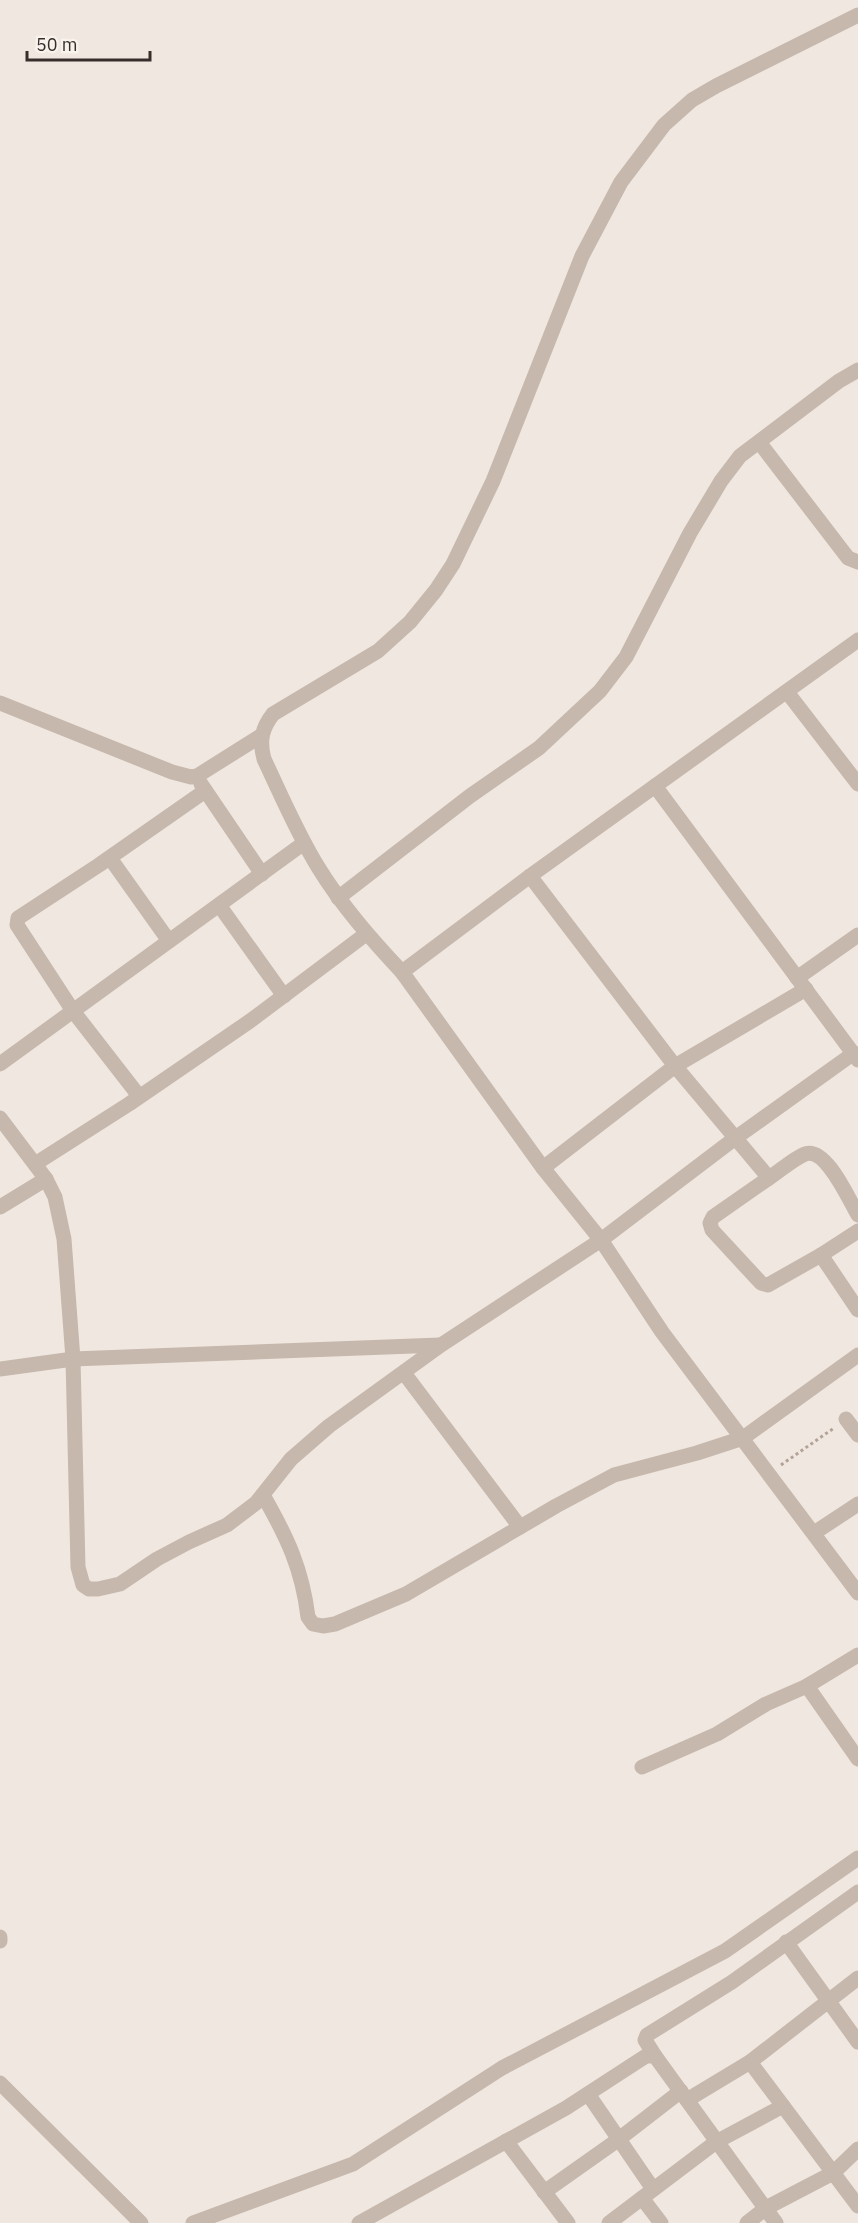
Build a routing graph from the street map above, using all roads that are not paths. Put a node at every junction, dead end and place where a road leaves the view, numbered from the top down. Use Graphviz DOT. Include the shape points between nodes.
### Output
graph roads {
  1 [pos="858,15"];
  2 [pos="858,370"];
  3 [pos="759,442"];
  4 [pos="858,562"];
  5 [pos="858,640"];
  6 [pos="787,692"];
  7 [pos="0,703"];
  8 [pos="262,735"];
  9 [pos="197,776"];
  10 [pos="858,784"];
  11 [pos="655,786"];
  12 [pos="206,792"];
  13 [pos="304,843"];
  14 [pos="110,858"];
  15 [pos="262,874"];
  16 [pos="530,876"];
  17 [pos="338,898"];
  18 [pos="219,905"];
  19 [pos="366,934"];
  20 [pos="858,935"];
  21 [pos="169,941"];
  22 [pos="402,972"];
  23 [pos="801,983"];
  24 [pos="284,996"];
  25 [pos="73,1011"];
  26 [pos="856,1056"];
  27 [pos="0,1064"];
  28 [pos="675,1066"];
  29 [pos="139,1096"];
  30 [pos="0,1118"];
  31 [pos="735,1139"];
  32 [pos="35,1164"];
  33 [pos="543,1168"];
  34 [pos="769,1178"];
  35 [pos="46,1179"];
  36 [pos="0,1207"];
  37 [pos="858,1215"];
  38 [pos="858,1231"];
  39 [pos="601,1240"];
  40 [pos="821,1255"];
  41 [pos="858,1310"];
  42 [pos="441,1346"];
  43 [pos="858,1355"];
  44 [pos="73,1359"];
  45 [pos="0,1369"];
  46 [pos="404,1373"];
  47 [pos="846,1419"];
  48 [pos="858,1435"];
  49 [pos="743,1438"];
  50 [pos="263,1494"];
  51 [pos="858,1504"];
  52 [pos="520,1527"];
  53 [pos="814,1533"];
  54 [pos="857,1591"];
  55 [pos="858,1655"];
  56 [pos="807,1686"];
  57 [pos="858,1759"];
  58 [pos="642,1767"];
  59 [pos="858,1858"];
  60 [pos="855,1899"];
  61 [pos="786,1942"];
  62 [pos="858,1978"];
  63 [pos="828,2001"];
  64 [pos="858,2042"];
  65 [pos="655,2056"];
  66 [pos="750,2062"];
  67 [pos="0,2083"];
  68 [pos="588,2094"];
  69 [pos="684,2096"];
  70 [pos="783,2106"];
  71 [pos="619,2139"];
  72 [pos="506,2141"];
  73 [pos="716,2142"];
  74 [pos="858,2149"];
  75 [pos="833,2173"];
  76 [pos="544,2192"];
  77 [pos="647,2194"];
  78 [pos="858,2206"];
  79 [pos="766,2208"];
  80 [pos="141,2223"];
  81 [pos="194,2223"];
  82 [pos="358,2223"];
  83 [pos="568,2223"];
  84 [pos="609,2223"];
  85 [pos="661,2223"];
  86 [pos="747,2223"];
  87 [pos="776,2223"];
  1 -- 8 [label="street" via="716,86 692,100 664,125 621,182 582,256 493,481 453,564 436,590 410,622 378,651 273,714"];
  2 -- 3 [label="street"];
  3 -- 4 [label="street" via="848,558"];
  3 -- 17 [label="street" via="740,456 721,481 626,657 600,691 539,747"];
  5 -- 6 [label="street"];
  6 -- 10 [label="street"];
  6 -- 11 [label="street"];
  7 -- 9 [label="street" via="172,772"];
  8 -- 9 [label="street"];
  8 -- 13 [label="street" via="264,759"];
  9 -- 12 [label="street"];
  11 -- 16 [label="street"];
  11 -- 23 [label="street"];
  12 -- 14 [label="street"];
  12 -- 15 [label="street"];
  13 -- 15 [label="street"];
  13 -- 17 [label="street"];
  14 -- 21 [label="street"];
  14 -- 25 [label="street" via="16,922"];
  15 -- 18 [label="street"];
  16 -- 22 [label="street"];
  16 -- 28 [label="street"];
  17 -- 19 [label="street"];
  18 -- 21 [label="street"];
  18 -- 24 [label="street"];
  19 -- 22 [label="street"];
  19 -- 24 [label="street"];
  20 -- 23 [label="street"];
  21 -- 25 [label="street"];
  22 -- 33 [label="street"];
  23 -- 26 [label="street"];
  23 -- 28 [label="street"];
  24 -- 29 [label="street"];
  25 -- 27 [label="street"];
  25 -- 29 [label="street"];
  26 -- 31 [label="street"];
  28 -- 31 [label="street"];
  28 -- 33 [label="street"];
  29 -- 32 [label="street"];
  30 -- 32 [label="street"];
  31 -- 34 [label="street"];
  31 -- 39 [label="street"];
  32 -- 35 [label="street"];
  33 -- 39 [label="street"];
  34 -- 37 [label="street" via="806,1154 814,1153 832,1170"];
  34 -- 40 [label="street" via="713,1217 712,1230 761,1283 768,1285"];
  35 -- 36 [label="street"];
  35 -- 44 [label="street" via="55,1197 64,1239"];
  38 -- 40 [label="street"];
  39 -- 42 [label="street"];
  39 -- 49 [label="street" via="662,1332"];
  40 -- 41 [label="street"];
  42 -- 44 [label="street"];
  42 -- 46 [label="street"];
  43 -- 49 [label="street"];
  44 -- 45 [label="street"];
  44 -- 50 [label="street" via="75,1511 78,1567 83,1585 98,1589 120,1584 168,1553 227,1525"];
  46 -- 50 [label="street" via="329,1426 291,1460"];
  46 -- 52 [label="street"];
  47 -- 48 [label="street"];
  49 -- 52 [label="street" via="614,1475"];
  49 -- 53 [label="street"];
  50 -- 52 [label="street" via="299,1567 308,1617 313,1624 323,1626 406,1594"];
  51 -- 53 [label="street"];
  53 -- 54 [label="street"];
  55 -- 56 [label="street"];
  56 -- 57 [label="street"];
  56 -- 58 [label="street" via="766,1704 717,1734"];
  59 -- 81 [label="street" via="725,1951 502,2068 353,2163"];
  60 -- 61 [label="street"];
  61 -- 63 [label="street"];
  61 -- 65 [label="street" via="647,2036 645,2040"];
  62 -- 63 [label="street"];
  63 -- 64 [label="street"];
  63 -- 66 [label="street"];
  65 -- 68 [label="street" via="646,2056"];
  65 -- 69 [label="street"];
  66 -- 69 [label="street"];
  66 -- 70 [label="street"];
  67 -- 80 [label="street"];
  68 -- 71 [label="street"];
  68 -- 72 [label="street"];
  69 -- 71 [label="street"];
  69 -- 73 [label="street"];
  70 -- 73 [label="street"];
  70 -- 75 [label="street"];
  71 -- 76 [label="street"];
  71 -- 77 [label="street"];
  72 -- 76 [label="street"];
  72 -- 82 [label="street"];
  73 -- 77 [label="street"];
  73 -- 79 [label="street"];
  74 -- 75 [label="street"];
  75 -- 78 [label="street"];
  75 -- 79 [label="street"];
  76 -- 83 [label="street"];
  77 -- 84 [label="street"];
  77 -- 85 [label="street"];
  79 -- 86 [label="street"];
  79 -- 87 [label="street"];
}
